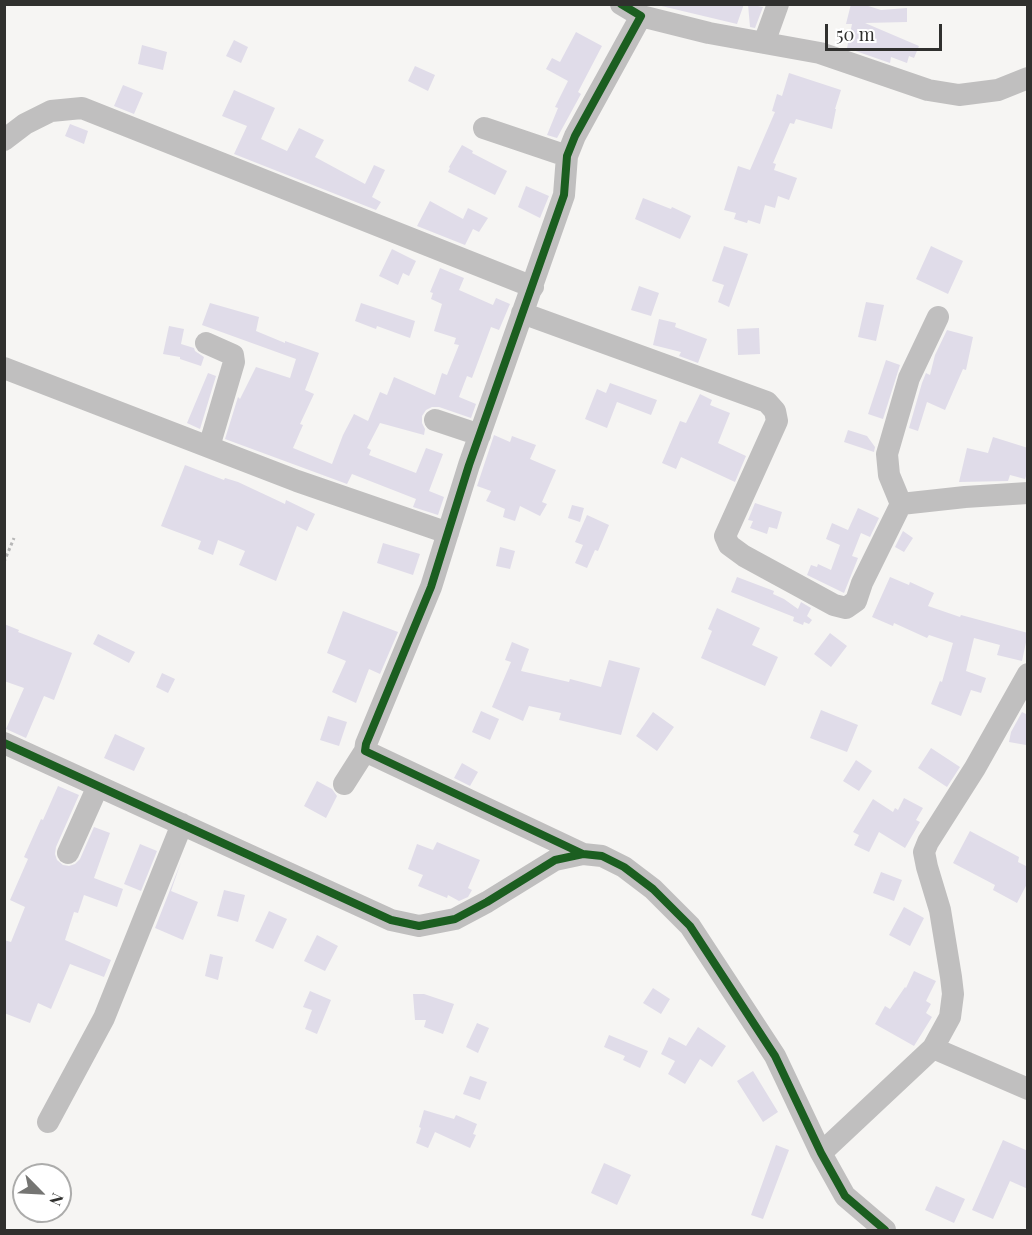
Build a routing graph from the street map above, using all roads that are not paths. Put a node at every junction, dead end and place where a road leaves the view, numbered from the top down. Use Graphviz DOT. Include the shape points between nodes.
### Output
graph roads {
  1 [pos="621,4"];
  2 [pos="778,4"];
  3 [pos="641,16"];
  4 [pos="764,42"];
  5 [pos="1028,78"];
  6 [pos="484,128"];
  7 [pos="4,140"];
  8 [pos="567,156"];
  9 [pos="532,287"];
  10 [pos="522,313"];
  11 [pos="938,317"];
  12 [pos="206,343"];
  13 [pos="4,368"];
  14 [pos="435,420"];
  15 [pos="480,435"];
  16 [pos="209,447"];
  17 [pos="1028,493"];
  18 [pos="902,504"];
  19 [pos="448,534"];
  20 [pos="1028,674"];
  21 [pos="4,743"];
  22 [pos="365,751"];
  23 [pos="344,784"];
  24 [pos="98,786"];
  25 [pos="182,824"];
  26 [pos="68,853"];
  27 [pos="583,854"];
  28 [pos="933,1048"];
  29 [pos="1028,1089"];
  30 [pos="48,1122"];
  31 [pos="821,1153"];
  32 [pos="885,1230"];
  1 -- 3 [label="street"];
  2 -- 4 [label="street"];
  3 -- 4 [label="street"];
  3 -- 8 [label="street"];
  4 -- 5 [label="street" via="820,53 928,90 959,95 998,90"];
  6 -- 8 [label="street"];
  7 -- 9 [label="street" via="51,111 82,108"];
  8 -- 9 [label="street" via="564,195"];
  9 -- 10 [label="street"];
  10 -- 15 [label="street"];
  10 -- 18 [label="street" via="766,402 775,411 777,421 725,536 729,545 744,556 834,605 846,608 856,601"];
  11 -- 18 [label="street" via="909,378 887,454 889,475"];
  12 -- 16 [label="street" via="233,355 234,362"];
  13 -- 16 [label="street"];
  14 -- 15 [label="street"];
  15 -- 19 [label="street"];
  16 -- 19 [label="street"];
  17 -- 18 [label="street"];
  19 -- 22 [label="street" via="431,587"];
  20 -- 28 [label="street" via="924,852 940,910 953,994 950,1017"];
  21 -- 24 [label="street"];
  22 -- 23 [label="street"];
  22 -- 27 [label="street"];
  24 -- 25 [label="street"];
  24 -- 26 [label="street"];
  25 -- 27 [label="street" via="391,920 419,926 455,919 555,860"];
  25 -- 30 [label="street" via="104,1018"];
  27 -- 31 [label="street" via="602,856 624,867 690,926 775,1056"];
  28 -- 29 [label="street"];
  28 -- 31 [label="street"];
  31 -- 32 [label="street" via="845,1196"];
}
